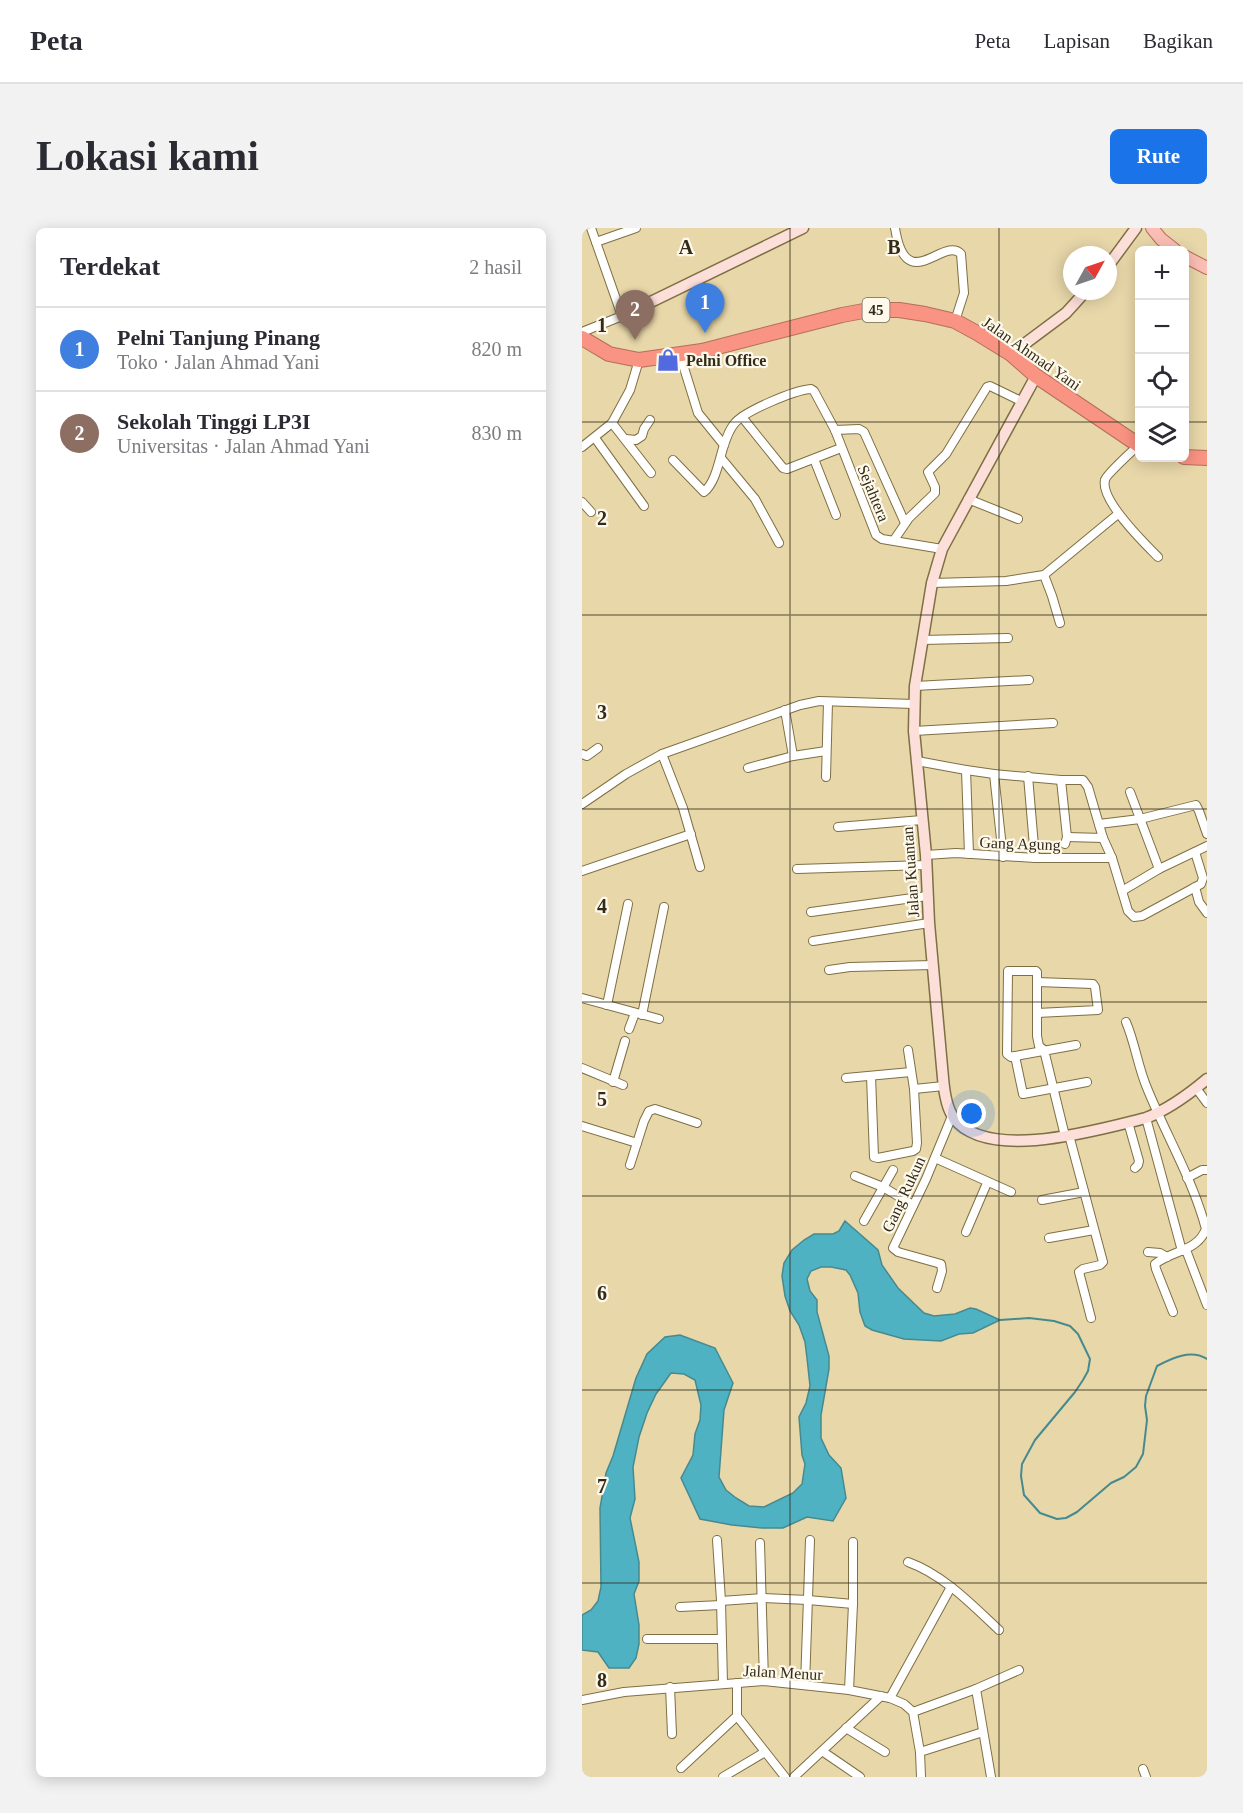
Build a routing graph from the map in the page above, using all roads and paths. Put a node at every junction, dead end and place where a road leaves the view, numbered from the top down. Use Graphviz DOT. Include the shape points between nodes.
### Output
graph roads {
  1 [pos="591,228"];
  2 [pos="636,228"];
  3 [pos="803,228"];
  4 [pos="895,228"];
  5 [pos="1136,228"];
  6 [pos="1152,228"];
  7 [pos="596,242"];
  8 [pos="1170,246"];
  9 [pos="1117,254"];
  10 [pos="1189,258"];
  11 [pos="1207,268"];
  12 [pos="1078,300"];
  13 [pos="622,316"];
  14 [pos="956,321"];
  15 [pos="582,332"];
  16 [pos="582,338"];
  17 [pos="1011,354"];
  18 [pos="680,355"];
  19 [pos="639,360"];
  20 [pos="1036,376"];
  21 [pos="1023,402"];
  22 [pos="741,417"];
  23 [pos="650,420"];
  24 [pos="612,423"];
  25 [pos="835,430"];
  26 [pos="595,438"];
  27 [pos="627,439"];
  28 [pos="1135,443"];
  29 [pos="724,445"];
  30 [pos="582,447"];
  31 [pos="842,448"];
  32 [pos="1135,450"];
  33 [pos="1189,457"];
  34 [pos="721,458"];
  35 [pos="1207,458"];
  36 [pos="813,459"];
  37 [pos="673,460"];
  38 [pos="651,473"];
  39 [pos="968,499"];
  40 [pos="582,502"];
  41 [pos="644,506"];
  42 [pos="591,512"];
  43 [pos="1118,514"];
  44 [pos="836,515"];
  45 [pos="1018,519"];
  46 [pos="905,523"];
  47 [pos="894,540"];
  48 [pos="779,543"];
  49 [pos="942,549"];
  50 [pos="1158,557"];
  51 [pos="1044,574"];
  52 [pos="932,583"];
  53 [pos="1060,623"];
  54 [pos="1008,638"];
  55 [pos="922,640"];
  56 [pos="1029,680"];
  57 [pos="915,687"];
  58 [pos="828,702"];
  59 [pos="914,704"];
  60 [pos="785,710"];
  61 [pos="1053,723"];
  62 [pos="914,731"];
  63 [pos="598,748"];
  64 [pos="826,751"];
  65 [pos="662,754"];
  66 [pos="583,756"];
  67 [pos="793,756"];
  68 [pos="917,761"];
  69 [pos="748,768"];
  70 [pos="966,770"];
  71 [pos="994,774"];
  72 [pos="1028,776"];
  73 [pos="826,777"];
  74 [pos="1061,780"];
  75 [pos="1130,792"];
  76 [pos="582,804"];
  77 [pos="1140,819"];
  78 [pos="922,820"];
  79 [pos="1099,824"];
  80 [pos="838,827"];
  81 [pos="691,834"];
  82 [pos="1207,834"];
  83 [pos="1103,838"];
  84 [pos="1207,846"];
  85 [pos="1195,852"];
  86 [pos="969,854"];
  87 [pos="1003,857"];
  88 [pos="1035,858"];
  89 [pos="1112,858"];
  90 [pos="926,860"];
  91 [pos="700,867"];
  92 [pos="797,869"];
  93 [pos="1159,869"];
  94 [pos="582,870"];
  95 [pos="1196,887"];
  96 [pos="1122,891"];
  97 [pos="927,896"];
  98 [pos="628,904"];
  99 [pos="664,907"];
  100 [pos="812,912"];
  101 [pos="1207,913"];
  102 [pos="929,923"];
  103 [pos="813,941"];
  104 [pos="933,966"];
  105 [pos="829,970"];
  106 [pos="1037,982"];
  107 [pos="582,998"];
  108 [pos="607,1005"];
  109 [pos="1036,1013"];
  110 [pos="638,1014"];
  111 [pos="659,1019"];
  112 [pos="1126,1022"];
  113 [pos="629,1029"];
  114 [pos="625,1041"];
  115 [pos="1076,1045"];
  116 [pos="908,1050"];
  117 [pos="1044,1050"];
  118 [pos="1015,1056"];
  119 [pos="582,1068"];
  120 [pos="911,1072"];
  121 [pos="871,1076"];
  122 [pos="846,1078"];
  123 [pos="1207,1079"];
  124 [pos="613,1082"];
  125 [pos="1087,1082"];
  126 [pos="623,1085"];
  127 [pos="944,1086"];
  128 [pos="1054,1088"];
  129 [pos="1196,1088"];
  130 [pos="914,1089"];
  131 [pos="1207,1103"];
  132 [pos="1158,1113"];
  133 [pos="952,1116"];
  134 [pos="1146,1118"];
  135 [pos="1128,1122"];
  136 [pos="698,1124"];
  137 [pos="582,1126"];
  138 [pos="1067,1136"];
  139 [pos="637,1143"];
  140 [pos="935,1158"];
  141 [pos="630,1165"];
  142 [pos="1135,1168"];
  143 [pos="892,1170"];
  144 [pos="1207,1170"];
  145 [pos="855,1176"];
  146 [pos="1187,1178"];
  147 [pos="987,1183"];
  148 [pos="883,1187"];
  149 [pos="1011,1192"];
  150 [pos="1084,1192"];
  151 [pos="1042,1200"];
  152 [pos="913,1205"];
  153 [pos="1203,1208"];
  154 [pos="864,1221"];
  155 [pos="1206,1228"];
  156 [pos="1094,1230"];
  157 [pos="966,1232"];
  158 [pos="1049,1238"];
  159 [pos="1184,1250"];
  160 [pos="1148,1252"];
  161 [pos="1167,1257"];
  162 [pos="938,1288"];
  163 [pos="1207,1305"];
  164 [pos="1173,1312"];
  165 [pos="1091,1318"];
  166 [pos="717,1540"];
  167 [pos="810,1540"];
  168 [pos="852,1542"];
  169 [pos="760,1543"];
  170 [pos="908,1562"];
  171 [pos="951,1587"];
  172 [pos="763,1598"];
  173 [pos="807,1600"];
  174 [pos="721,1603"];
  175 [pos="853,1604"];
  176 [pos="680,1607"];
  177 [pos="999,1630"];
  178 [pos="647,1639"];
  179 [pos="721,1639"];
  180 [pos="1019,1671"];
  181 [pos="764,1681"];
  182 [pos="723,1683"];
  183 [pos="737,1683"];
  184 [pos="805,1685"];
  185 [pos="670,1687"];
  186 [pos="976,1689"];
  187 [pos="849,1690"];
  188 [pos="885,1697"];
  189 [pos="582,1700"];
  190 [pos="913,1712"];
  191 [pos="737,1716"];
  192 [pos="846,1728"];
  193 [pos="983,1732"];
  194 [pos="672,1734"];
  195 [pos="822,1751"];
  196 [pos="765,1752"];
  197 [pos="885,1752"];
  198 [pos="920,1752"];
  199 [pos="681,1768"];
  200 [pos="799,1776"];
  201 [pos="723,1777"];
  202 [pos="785,1777"];
  203 [pos="860,1777"];
  204 [pos="921,1777"];
  205 [pos="991,1777"];
  1 -- 7 [label="street"];
  2 -- 7 [label="street"];
  3 -- 13 [label="street"];
  4 -- 14 [label="street" via="906,259 929,260 953,249 961,254 964,293"];
  5 -- 9 [label="street"];
  6 -- 8 [label="main road"];
  7 -- 13 [label="street"];
  10 -- 11 [label="main road"];
  12 -- 17 [label="street"];
  13 -- 15 [label="street"];
  14 -- 17 [label="highway, Jalan Ahmad Yani / 45"];
  14 -- 18 [label="highway, Jalan Ahmad Yani / 45" via="899,310 869,310"];
  16 -- 19 [label="highway, Jalan Ahmad Yani / 45" via="609,354"];
  17 -- 20 [label="highway, Jalan Ahmad Yani / 45"];
  18 -- 19 [label="highway, Jalan Ahmad Yani / 45"];
  18 -- 29 [label="street" via="698,412"];
  19 -- 24 [label="street" via="630,390"];
  20 -- 21 [label="street, Jalan Kuantan"];
  20 -- 28 [label="highway, Jalan Ahmad Yani / 45"];
  21 -- 39 [label="street, Jalan Kuantan"];
  21 -- 46 [label="street" via="987,387 946,454 928,472 935,493"];
  22 -- 25 [label="street, Sejahtera" via="772,401 811,389"];
  22 -- 29 [label="street"];
  22 -- 36 [label="street" via="783,468"];
  23 -- 27 [label="street" via="642,436"];
  24 -- 26 [label="street"];
  24 -- 27 [label="street"];
  25 -- 31 [label="street, Sejahtera"];
  25 -- 46 [label="street" via="864,432"];
  26 -- 30 [label="street"];
  26 -- 41 [label="street"];
  27 -- 38 [label="street"];
  29 -- 34 [label="street"];
  31 -- 36 [label="street"];
  31 -- 47 [label="street, Sejahtera" via="873,530 882,538"];
  32 -- 43 [label="street" via="1105,480"];
  33 -- 35 [label="highway"];
  34 -- 37 [label="street" via="704,492"];
  34 -- 48 [label="street" via="755,499"];
  36 -- 44 [label="street"];
  39 -- 45 [label="street"];
  39 -- 49 [label="street, Jalan Kuantan"];
  40 -- 42 [label="street"];
  43 -- 50 [label="street"];
  43 -- 51 [label="street"];
  46 -- 47 [label="street"];
  47 -- 49 [label="street, Sejahtera"];
  49 -- 52 [label="street, Jalan Kuantan"];
  51 -- 52 [label="street" via="1006,581"];
  51 -- 53 [label="street"];
  52 -- 55 [label="street, Jalan Kuantan"];
  54 -- 55 [label="street"];
  55 -- 57 [label="street, Jalan Kuantan"];
  56 -- 57 [label="street"];
  57 -- 59 [label="street, Jalan Kuantan"];
  58 -- 59 [label="street"];
  58 -- 60 [label="street"];
  58 -- 64 [label="street"];
  59 -- 62 [label="street, Jalan Kuantan"];
  60 -- 65 [label="street"];
  60 -- 67 [label="street"];
  61 -- 62 [label="street"];
  62 -- 68 [label="street, Jalan Kuantan"];
  63 -- 66 [label="street"];
  64 -- 67 [label="street"];
  64 -- 73 [label="street"];
  65 -- 76 [label="street"];
  65 -- 81 [label="street"];
  67 -- 69 [label="street"];
  68 -- 70 [label="street"];
  68 -- 78 [label="street, Jalan Kuantan"];
  70 -- 71 [label="street"];
  70 -- 86 [label="street"];
  71 -- 72 [label="street"];
  71 -- 87 [label="street"];
  72 -- 74 [label="street"];
  72 -- 88 [label="street"];
  74 -- 79 [label="street" via="1085,782"];
  74 -- 83 [label="street" via="1066,841"];
  75 -- 77 [label="street"];
  77 -- 79 [label="street"];
  77 -- 82 [label="street" via="1196,805"];
  77 -- 93 [label="street"];
  78 -- 80 [label="street"];
  78 -- 90 [label="street, Jalan Kuantan"];
  79 -- 83 [label="street"];
  81 -- 91 [label="street"];
  81 -- 94 [label="street"];
  83 -- 89 [label="street"];
  84 -- 85 [label="street"];
  85 -- 93 [label="street"];
  85 -- 95 [label="street" via="1203,878"];
  86 -- 87 [label="street, Gang Agung"];
  86 -- 90 [label="street, Gang Agung"];
  87 -- 88 [label="street, Gang Agung"];
  88 -- 89 [label="street, Gang Agung"];
  89 -- 96 [label="street"];
  90 -- 92 [label="street, Gang Agung"];
  90 -- 97 [label="street, Jalan Kuantan"];
  93 -- 96 [label="street"];
  95 -- 96 [label="street" via="1137,917 1130,914"];
  95 -- 101 [label="street"];
  97 -- 100 [label="street"];
  97 -- 102 [label="street, Jalan Kuantan"];
  98 -- 108 [label="street"];
  99 -- 110 [label="street"];
  102 -- 103 [label="street"];
  102 -- 104 [label="street, Jalan Kuantan"];
  104 -- 105 [label="street"];
  104 -- 127 [label="street, Jalan Kuantan"];
  106 -- 109 [label="street"];
  106 -- 109 [label="street" via="1093,984 1098,1010"];
  106 -- 118 [label="street" via="1036,970 1007,972 1007,1054"];
  107 -- 108 [label="street"];
  108 -- 110 [label="street"];
  109 -- 117 [label="street" via="1038,1044"];
  110 -- 111 [label="street"];
  110 -- 113 [label="street"];
  112 -- 132 [label="street"];
  114 -- 124 [label="street"];
  115 -- 117 [label="street"];
  116 -- 120 [label="street"];
  117 -- 118 [label="street"];
  117 -- 128 [label="street"];
  118 -- 128 [label="street" via="1023,1094"];
  119 -- 124 [label="street"];
  120 -- 121 [label="street"];
  120 -- 130 [label="street"];
  121 -- 122 [label="street"];
  121 -- 130 [label="street" via="876,1158 916,1149"];
  123 -- 129 [label="street"];
  124 -- 126 [label="street"];
  125 -- 128 [label="street"];
  127 -- 130 [label="street"];
  127 -- 133 [label="street, Jalan Kuantan"];
  128 -- 138 [label="street"];
  129 -- 131 [label="street"];
  129 -- 132 [label="street"];
  132 -- 134 [label="street"];
  132 -- 146 [label="street"];
  133 -- 138 [label="street" via="966,1129 1007,1141"];
  133 -- 140 [label="street, Gang Rukun"];
  134 -- 135 [label="street"];
  134 -- 159 [label="street"];
  135 -- 138 [label="street"];
  135 -- 142 [label="street" via="1139,1161"];
  136 -- 139 [label="street" via="653,1109"];
  137 -- 139 [label="street"];
  138 -- 150 [label="street"];
  139 -- 141 [label="street"];
  140 -- 147 [label="street"];
  140 -- 152 [label="street, Gang Rukun"];
  143 -- 148 [label="street"];
  144 -- 146 [label="street"];
  145 -- 148 [label="street"];
  146 -- 153 [label="street"];
  147 -- 149 [label="street"];
  147 -- 157 [label="street"];
  148 -- 152 [label="street"];
  148 -- 154 [label="street"];
  150 -- 151 [label="street"];
  150 -- 156 [label="street"];
  152 -- 162 [label="street, Gang Rukun" via="893,1248 941,1264"];
  153 -- 155 [label="street"];
  155 -- 159 [label="street" via="1199,1241"];
  156 -- 158 [label="street"];
  156 -- 165 [label="street" via="1103,1264 1079,1272"];
  159 -- 161 [label="street"];
  159 -- 163 [label="street"];
  160 -- 161 [label="street"];
  161 -- 164 [label="street" via="1155,1266"];
  166 -- 174 [label="street"];
  167 -- 173 [label="street"];
  168 -- 175 [label="street"];
  169 -- 172 [label="street"];
  170 -- 171 [label="street"];
  171 -- 177 [label="street"];
  171 -- 188 [label="street"];
  172 -- 173 [label="street"];
  172 -- 174 [label="street"];
  172 -- 181 [label="street"];
  173 -- 175 [label="street"];
  173 -- 184 [label="street"];
  174 -- 176 [label="street"];
  174 -- 179 [label="street"];
  175 -- 187 [label="street"];
  178 -- 179 [label="street"];
  179 -- 182 [label="street"];
  180 -- 186 [label="street"];
  181 -- 183 [label="street, Jalan Menur"];
  181 -- 184 [label="street, Jalan Menur"];
  182 -- 183 [label="street, Jalan Menur"];
  182 -- 185 [label="street, Jalan Menur"];
  183 -- 191 [label="street"];
  184 -- 187 [label="street, Jalan Menur"];
  185 -- 189 [label="street, Jalan Menur"];
  185 -- 194 [label="street"];
  186 -- 190 [label="street"];
  186 -- 193 [label="street"];
  187 -- 188 [label="street, Jalan Menur"];
  188 -- 190 [label="street, Jalan Menur"];
  188 -- 192 [label="street"];
  190 -- 198 [label="street"];
  191 -- 196 [label="street"];
  191 -- 199 [label="street"];
  192 -- 195 [label="street"];
  192 -- 197 [label="street"];
  193 -- 198 [label="street"];
  193 -- 205 [label="street"];
  195 -- 200 [label="street"];
  195 -- 203 [label="street"];
  196 -- 201 [label="street"];
  196 -- 202 [label="street"];
  198 -- 204 [label="street"];
}
